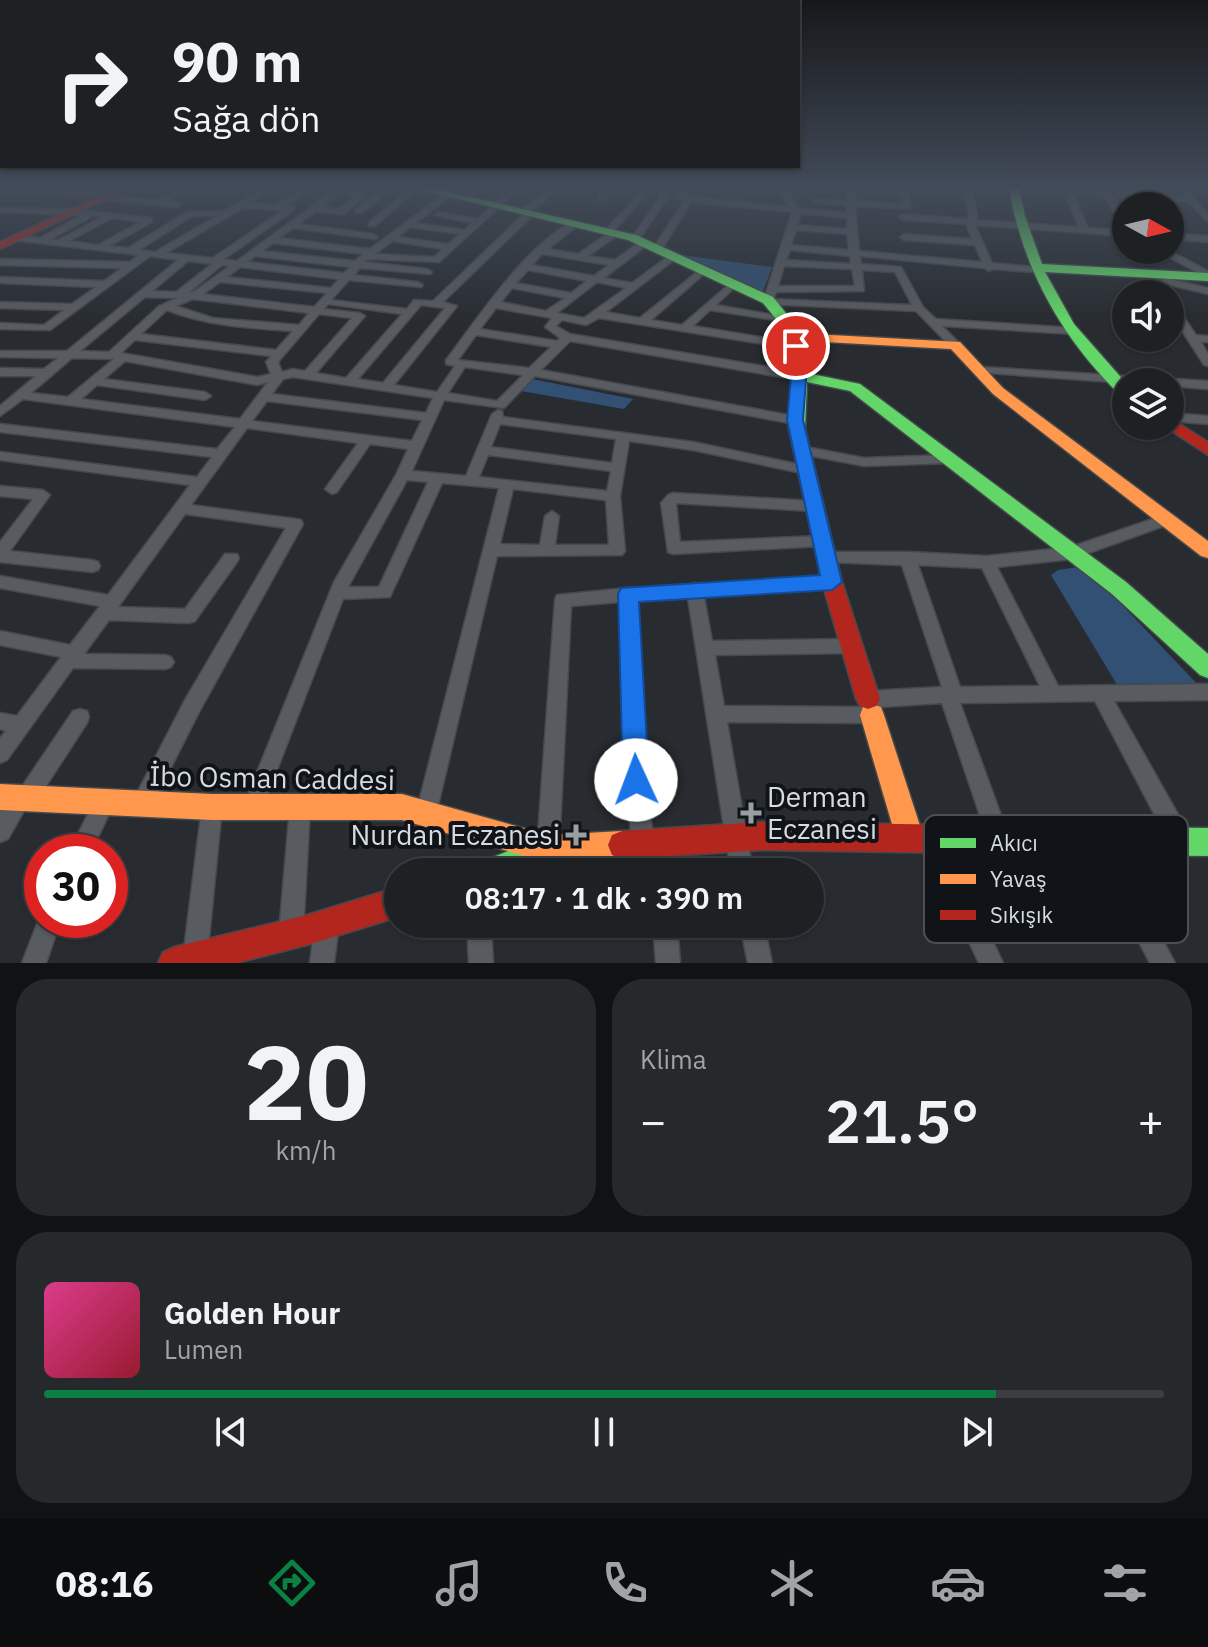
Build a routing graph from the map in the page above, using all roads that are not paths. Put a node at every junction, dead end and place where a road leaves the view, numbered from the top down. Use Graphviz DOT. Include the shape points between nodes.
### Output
graph roads {
  1 [pos="851,232"];
  2 [pos="54,233"];
  3 [pos="78,233"];
  4 [pos="126,233"];
  5 [pos="160,233"];
  6 [pos="188,233"];
  7 [pos="257,233"];
  8 [pos="279,233"];
  9 [pos="345,233"];
  10 [pos="396,233"];
  11 [pos="463,233"];
  12 [pos="507,233"];
  13 [pos="563,233"];
  14 [pos="610,233"];
  15 [pos="614,233"];
  16 [pos="655,233"];
  17 [pos="663,233"];
  18 [pos="792,233"];
  19 [pos="973,233"];
  20 [pos="1024,233"];
  21 [pos="373,237"];
  22 [pos="904,237"];
  23 [pos="389,238"];
  24 [pos="1184,238"];
  25 [pos="1208,239"];
  26 [pos="269,240"];
  27 [pos="41,241"];
  28 [pos="8,242"];
  29 [pos="976,242"];
  30 [pos="59,243"];
  31 [pos="448,247"];
  32 [pos="652,247"];
  33 [pos="788,247"];
  34 [pos="99,248"];
  35 [pos="542,251"];
  36 [pos="129,252"];
  37 [pos="251,253"];
  38 [pos="151,254"];
  39 [pos="369,254"];
  40 [pos="856,255"];
  41 [pos="580,257"];
  42 [pos="186,258"];
  43 [pos="436,260"];
  44 [pos="0,262"];
  45 [pos="217,262"];
  46 [pos="616,263"];
  47 [pos="781,263"];
  48 [pos="1184,263"];
  49 [pos="897,264"];
  50 [pos="131,265"];
  51 [pos="234,265"];
  52 [pos="357,265"];
  53 [pos="858,266"];
  54 [pos="528,267"];
  55 [pos="989,268"];
  56 [pos="702,271"];
  57 [pos="1043,271"];
  58 [pos="427,272"];
  59 [pos="1208,276"];
  60 [pos="216,279"];
  61 [pos="594,279"];
  62 [pos="0,280"];
  63 [pos="1119,280"];
  64 [pos="20,281"];
  65 [pos="1208,283"];
  66 [pos="106,284"];
  67 [pos="733,284"];
  68 [pos="1184,284"];
  69 [pos="339,285"];
  70 [pos="418,285"];
  71 [pos="512,285"];
  72 [pos="633,286"];
  73 [pos="1184,288"];
  74 [pos="1208,291"];
  75 [pos="0,294"];
  76 [pos="142,294"];
  77 [pos="185,296"];
  78 [pos="443,296"];
  79 [pos="573,296"];
  80 [pos="771,297"];
  81 [pos="494,304"];
  82 [pos="0,305"];
  83 [pos="168,306"];
  84 [pos="320,306"];
  85 [pos="73,307"];
  86 [pos="708,307"];
  87 [pos="919,308"];
  88 [pos="408,312"];
  89 [pos="596,314"];
  90 [pos="554,315"];
  91 [pos="643,321"];
  92 [pos="932,322"];
  93 [pos="1184,325"];
  94 [pos="0,326"];
  95 [pos="301,328"];
  96 [pos="684,329"];
  97 [pos="473,331"];
  98 [pos="1074,331"];
  99 [pos="792,334"];
  100 [pos="133,336"];
  101 [pos="1193,338"];
  102 [pos="1208,339"];
  103 [pos="563,341"];
  104 [pos="955,345"];
  105 [pos="0,354"];
  106 [pos="279,354"];
  107 [pos="32,355"];
  108 [pos="66,355"];
  109 [pos="118,356"];
  110 [pos="1208,363"];
  111 [pos="462,364"];
  112 [pos="980,370"];
  113 [pos="6,372"];
  114 [pos="530,372"];
  115 [pos="45,373"];
  116 [pos="225,375"];
  117 [pos="308,375"];
  118 [pos="799,376"];
  119 [pos="1105,376"];
  120 [pos="278,377"];
  121 [pos="1112,377"];
  122 [pos="93,381"];
  123 [pos="1112,381"];
  124 [pos="356,382"];
  125 [pos="1184,383"];
  126 [pos="1208,385"];
  127 [pos="387,386"];
  128 [pos="20,395"];
  129 [pos="205,396"];
  130 [pos="440,396"];
  131 [pos="264,397"];
  132 [pos="71,401"];
  133 [pos="500,405"];
  134 [pos="345,407"];
  135 [pos="0,412"];
  136 [pos="187,414"];
  137 [pos="429,417"];
  138 [pos="496,420"];
  139 [pos="795,420"];
  140 [pos="1184,420"];
  141 [pos="1208,420"];
  142 [pos="243,421"];
  143 [pos="0,428"];
  144 [pos="1184,431"];
  145 [pos="623,436"];
  146 [pos="367,439"];
  147 [pos="416,446"];
  148 [pos="1208,449"];
  149 [pos="485,450"];
  150 [pos="801,450"];
  151 [pos="220,454"];
  152 [pos="0,456"];
  153 [pos="949,459"];
  154 [pos="618,468"];
  155 [pos="806,470"];
  156 [pos="403,475"];
  157 [pos="437,478"];
  158 [pos="471,480"];
  159 [pos="200,482"];
  160 [pos="507,484"];
  161 [pos="332,489"];
  162 [pos="1,493"];
  163 [pos="613,496"];
  164 [pos="812,506"];
  165 [pos="181,509"];
  166 [pos="552,516"];
  167 [pos="1167,519"];
  168 [pos="1208,536"];
  169 [pos="824,548"];
  170 [pos="493,550"];
  171 [pos="547,550"];
  172 [pos="1208,551"];
  173 [pos="1072,553"];
  174 [pos="0,554"];
  175 [pos="231,558"];
  176 [pos="908,558"];
  177 [pos="987,562"];
  178 [pos="92,566"];
  179 [pos="0,582"];
  180 [pos="832,582"];
  181 [pos="695,589"];
  182 [pos="338,593"];
  183 [pos="628,594"];
  184 [pos="109,608"];
  185 [pos="0,638"];
  186 [pos="853,646"];
  187 [pos="705,648"];
  188 [pos="72,657"];
  189 [pos="165,662"];
  190 [pos="1208,668"];
  191 [pos="1208,692"];
  192 [pos="1100,693"];
  193 [pos="1053,694"];
  194 [pos="951,695"];
  195 [pos="870,707"];
  196 [pos="716,714"];
  197 [pos="80,717"];
  198 [pos="0,721"];
  199 [pos="22,725"];
  200 [pos="0,754"];
  201 [pos="15,798"];
  202 [pos="104,803"];
  203 [pos="142,804"];
  204 [pos="212,807"];
  205 [pos="253,807"];
  206 [pos="300,807"];
  207 [pos="426,814"];
  208 [pos="991,815"];
  209 [pos="1167,815"];
  210 [pos="0,831"];
  211 [pos="89,834"];
  212 [pos="736,838"];
  213 [pos="921,838"];
  214 [pos="924,838"];
  215 [pos="924,843"];
  216 [pos="652,845"];
  217 [pos="548,849"];
  218 [pos="526,858"];
  219 [pos="657,858"];
  220 [pos="740,858"];
  221 [pos="384,906"];
  222 [pos="327,924"];
  223 [pos="291,934"];
  224 [pos="43,938"];
  225 [pos="480,938"];
  226 [pos="666,938"];
  227 [pos="755,938"];
  228 [pos="980,943"];
  229 [pos="1152,943"];
  230 [pos="184,960"];
  231 [pos="34,963"];
  232 [pos="322,963"];
  233 [pos="481,963"];
  234 [pos="668,963"];
  235 [pos="760,963"];
  236 [pos="991,963"];
  237 [pos="1163,963"];
  1 -- 40 [label="street"];
  2 -- 27 [label="street"];
  3 -- 30 [label="street"];
  4 -- 34 [label="street"];
  5 -- 36 [label="street"];
  6 -- 38 [label="street"];
  7 -- 45 [label="street"];
  8 -- 26 [label="street"];
  9 -- 21 [label="street"];
  10 -- 23 [label="street"];
  11 -- 31 [label="street"];
  12 -- 78 [label="street"];
  13 -- 35 [label="street"];
  14 -- 41 [label="street"];
  15 -- 32 [label="main road"];
  16 -- 32 [label="street"];
  17 -- 32 [label="street"];
  18 -- 33 [label="street"];
  19 -- 29 [label="street"];
  20 -- 57 [label="main road"];
  22 -- 29 [label="street"];
  23 -- 31 [label="street"];
  23 -- 39 [label="street"];
  24 -- 25 [label="street"];
  26 -- 37 [label="street"];
  26 -- 39 [label="street"];
  27 -- 28 [label="street"];
  27 -- 30 [label="street"];
  29 -- 55 [label="street"];
  30 -- 34 [label="street"];
  31 -- 43 [label="street"];
  32 -- 46 [label="street"];
  32 -- 56 [label="main road"];
  32 -- 72 [label="street"];
  33 -- 40 [label="street"];
  33 -- 47 [label="street"];
  34 -- 36 [label="street"];
  35 -- 41 [label="street"];
  35 -- 54 [label="street"];
  36 -- 38 [label="street"];
  37 -- 51 [label="street"];
  37 -- 52 [label="street"];
  38 -- 42 [label="street"];
  38 -- 50 [label="street"];
  39 -- 43 [label="street"];
  39 -- 52 [label="street"];
  40 -- 49 [label="street"];
  40 -- 53 [label="street"];
  41 -- 46 [label="street"];
  42 -- 45 [label="street"];
  42 -- 76 [label="street"];
  43 -- 58 [label="street"];
  44 -- 50 [label="street"];
  45 -- 51 [label="street"];
  45 -- 77 [label="street"];
  46 -- 61 [label="street"];
  47 -- 53 [label="street"];
  47 -- 80 [label="street"];
  48 -- 59 [label="street"];
  49 -- 53 [label="street"];
  49 -- 55 [label="street"];
  49 -- 87 [label="street"];
  50 -- 66 [label="street"];
  51 -- 60 [label="street"];
  51 -- 69 [label="street"];
  52 -- 58 [label="street"];
  52 -- 69 [label="street"];
  53 -- 80 [label="street" via="861,286 854,291"];
  54 -- 61 [label="street"];
  54 -- 71 [label="street"];
  55 -- 57 [label="street"];
  56 -- 67 [label="main road"];
  56 -- 91 [label="street"];
  57 -- 59 [label="main road"];
  57 -- 63 [label="main road"];
  57 -- 98 [label="main road"];
  58 -- 70 [label="street"];
  60 -- 69 [label="street"];
  60 -- 77 [label="street"];
  61 -- 72 [label="street"];
  61 -- 79 [label="street"];
  62 -- 64 [label="street"];
  64 -- 66 [label="street"];
  64 -- 75 [label="street"];
  65 -- 68 [label="main road"];
  66 -- 85 [label="street"];
  67 -- 80 [label="main road"];
  67 -- 86 [label="street"];
  69 -- 70 [label="street"];
  69 -- 78 [label="street"];
  69 -- 84 [label="street"];
  70 -- 78 [label="street"];
  71 -- 79 [label="street"];
  71 -- 81 [label="street"];
  72 -- 89 [label="street"];
  73 -- 74 [label="street"];
  76 -- 77 [label="street"];
  76 -- 108 [label="street"];
  77 -- 83 [label="street"];
  77 -- 84 [label="street"];
  78 -- 88 [label="street" via="418,302"];
  78 -- 127 [label="street" via="452,306"];
  79 -- 90 [label="street"];
  80 -- 87 [label="street"];
  80 -- 99 [label="main road"];
  81 -- 90 [label="street"];
  81 -- 97 [label="street"];
  82 -- 85 [label="street"];
  83 -- 95 [label="street" via="179,314 207,319"];
  83 -- 100 [label="street"];
  84 -- 88 [label="street"];
  84 -- 95 [label="street"];
  84 -- 117 [label="street" via="360,316"];
  85 -- 94 [label="street" via="46,328"];
  86 -- 96 [label="street"];
  86 -- 99 [label="street"];
  87 -- 92 [label="street"];
  88 -- 124 [label="street"];
  89 -- 90 [label="street" via="586,322"];
  89 -- 91 [label="street"];
  90 -- 103 [label="street" via="550,327"];
  91 -- 96 [label="street"];
  92 -- 98 [label="street"];
  92 -- 104 [label="street"];
  93 -- 101 [label="street"];
  95 -- 106 [label="street"];
  96 -- 99 [label="street"];
  97 -- 103 [label="street"];
  97 -- 111 [label="street" via="450,362"];
  98 -- 119 [label="main road"];
  99 -- 104 [label="main road"];
  99 -- 118 [label="main road"];
  100 -- 106 [label="street"];
  100 -- 109 [label="street"];
  101 -- 102 [label="street"];
  101 -- 110 [label="street"];
  103 -- 114 [label="street"];
  103 -- 118 [label="street"];
  104 -- 112 [label="main road"];
  105 -- 107 [label="street"];
  106 -- 120 [label="street" via="272,362"];
  107 -- 108 [label="street"];
  107 -- 113 [label="street"];
  108 -- 109 [label="street"];
  108 -- 115 [label="street"];
  109 -- 116 [label="street"];
  109 -- 122 [label="street"];
  111 -- 114 [label="street"];
  111 -- 130 [label="street"];
  112 -- 119 [label="street"];
  112 -- 167 [label="main road" via="998,391"];
  112 -- 168 [label="main road"];
  113 -- 115 [label="street"];
  114 -- 133 [label="street"];
  114 -- 139 [label="street"];
  115 -- 128 [label="street"];
  116 -- 120 [label="street" via="257,381"];
  116 -- 129 [label="street"];
  117 -- 120 [label="street"];
  117 -- 124 [label="street"];
  118 -- 139 [label="main road"];
  118 -- 153 [label="main road" via="855,387"];
  119 -- 121 [label="street"];
  119 -- 123 [label="main road"];
  120 -- 131 [label="street"];
  122 -- 129 [label="street"];
  122 -- 132 [label="street"];
  124 -- 127 [label="street"];
  124 -- 134 [label="street"];
  125 -- 126 [label="street"];
  127 -- 130 [label="street"];
  128 -- 132 [label="street"];
  128 -- 135 [label="street"];
  129 -- 136 [label="street"];
  130 -- 133 [label="street"];
  130 -- 137 [label="street"];
  131 -- 134 [label="street"];
  131 -- 142 [label="street"];
  132 -- 136 [label="street"];
  133 -- 138 [label="street"];
  134 -- 137 [label="street"];
  136 -- 142 [label="street"];
  137 -- 147 [label="street"];
  138 -- 145 [label="street"];
  138 -- 149 [label="street"];
  139 -- 150 [label="main road"];
  140 -- 141 [label="street"];
  142 -- 146 [label="street"];
  142 -- 151 [label="street"];
  143 -- 151 [label="street"];
  144 -- 148 [label="main road"];
  145 -- 154 [label="street"];
  145 -- 155 [label="street"];
  146 -- 147 [label="street"];
  146 -- 161 [label="street"];
  147 -- 156 [label="street"];
  149 -- 154 [label="street"];
  149 -- 158 [label="street"];
  150 -- 153 [label="street" via="864,462"];
  150 -- 155 [label="main road"];
  151 -- 159 [label="street"];
  152 -- 159 [label="street"];
  153 -- 173 [label="main road"];
  154 -- 163 [label="street"];
  155 -- 164 [label="main road"];
  156 -- 157 [label="street"];
  156 -- 182 [label="street"];
  157 -- 158 [label="street"];
  157 -- 182 [label="street" via="384,593"];
  158 -- 160 [label="street"];
  159 -- 165 [label="street"];
  160 -- 163 [label="street"];
  160 -- 170 [label="street"];
  162 -- 174 [label="street" via="43,495"];
  163 -- 171 [label="street" via="617,551"];
  164 -- 169 [label="main road"];
  164 -- 169 [label="street" via="673,498 668,503 673,548"];
  165 -- 184 [label="street"];
  165 -- 203 [label="street" via="296,524"];
  166 -- 171 [label="street"];
  167 -- 172 [label="main road"];
  167 -- 173 [label="street"];
  169 -- 176 [label="street"];
  169 -- 180 [label="main road"];
  170 -- 171 [label="street"];
  170 -- 207 [label="street"];
  173 -- 177 [label="street"];
  173 -- 190 [label="main road"];
  174 -- 178 [label="street"];
  175 -- 184 [label="street" via="189,616"];
  176 -- 177 [label="street"];
  176 -- 194 [label="street"];
  177 -- 193 [label="street"];
  179 -- 184 [label="street"];
  180 -- 181 [label="street"];
  180 -- 186 [label="main road"];
  181 -- 183 [label="street"];
  181 -- 187 [label="street"];
  182 -- 205 [label="street"];
  183 -- 216 [label="street" via="636,780"];
  183 -- 217 [label="street" via="563,600"];
  184 -- 188 [label="street"];
  185 -- 188 [label="street"];
  186 -- 187 [label="street"];
  186 -- 195 [label="main road"];
  187 -- 196 [label="street"];
  188 -- 189 [label="street"];
  188 -- 199 [label="street"];
  191 -- 192 [label="street"];
  192 -- 193 [label="street"];
  192 -- 209 [label="street"];
  193 -- 194 [label="street"];
  194 -- 195 [label="street"];
  194 -- 208 [label="street"];
  195 -- 196 [label="street"];
  195 -- 213 [label="main road"];
  196 -- 212 [label="street"];
  197 -- 201 [label="street"];
  198 -- 199 [label="street"];
  199 -- 200 [label="street"];
  201 -- 202 [label="main road, İbo Osman Caddesi"];
  201 -- 210 [label="street"];
  202 -- 203 [label="main road, İbo Osman Caddesi"];
  202 -- 211 [label="street"];
  203 -- 204 [label="main road, İbo Osman Caddesi"];
  204 -- 205 [label="main road, İbo Osman Caddesi"];
  204 -- 230 [label="street"];
  205 -- 206 [label="main road, İbo Osman Caddesi"];
  206 -- 207 [label="main road, İbo Osman Caddesi" via="402,807"];
  206 -- 223 [label="street"];
  207 -- 217 [label="main road, İbo Osman Caddesi"];
  212 -- 213 [label="main road, İbo Osman Caddesi"];
  212 -- 216 [label="main road, İbo Osman Caddesi"];
  212 -- 220 [label="street"];
  213 -- 214 [label="main road, İbo Osman Caddesi"];
  213 -- 215 [label="street"];
  216 -- 217 [label="main road, İbo Osman Caddesi"];
  216 -- 219 [label="street"];
  217 -- 218 [label="main road"];
  221 -- 222 [label="main road"];
  222 -- 223 [label="main road"];
  222 -- 232 [label="street"];
  223 -- 230 [label="main road"];
  224 -- 231 [label="street"];
  225 -- 233 [label="street"];
  226 -- 234 [label="street"];
  227 -- 235 [label="street"];
  228 -- 236 [label="street"];
  229 -- 237 [label="street"];
}
